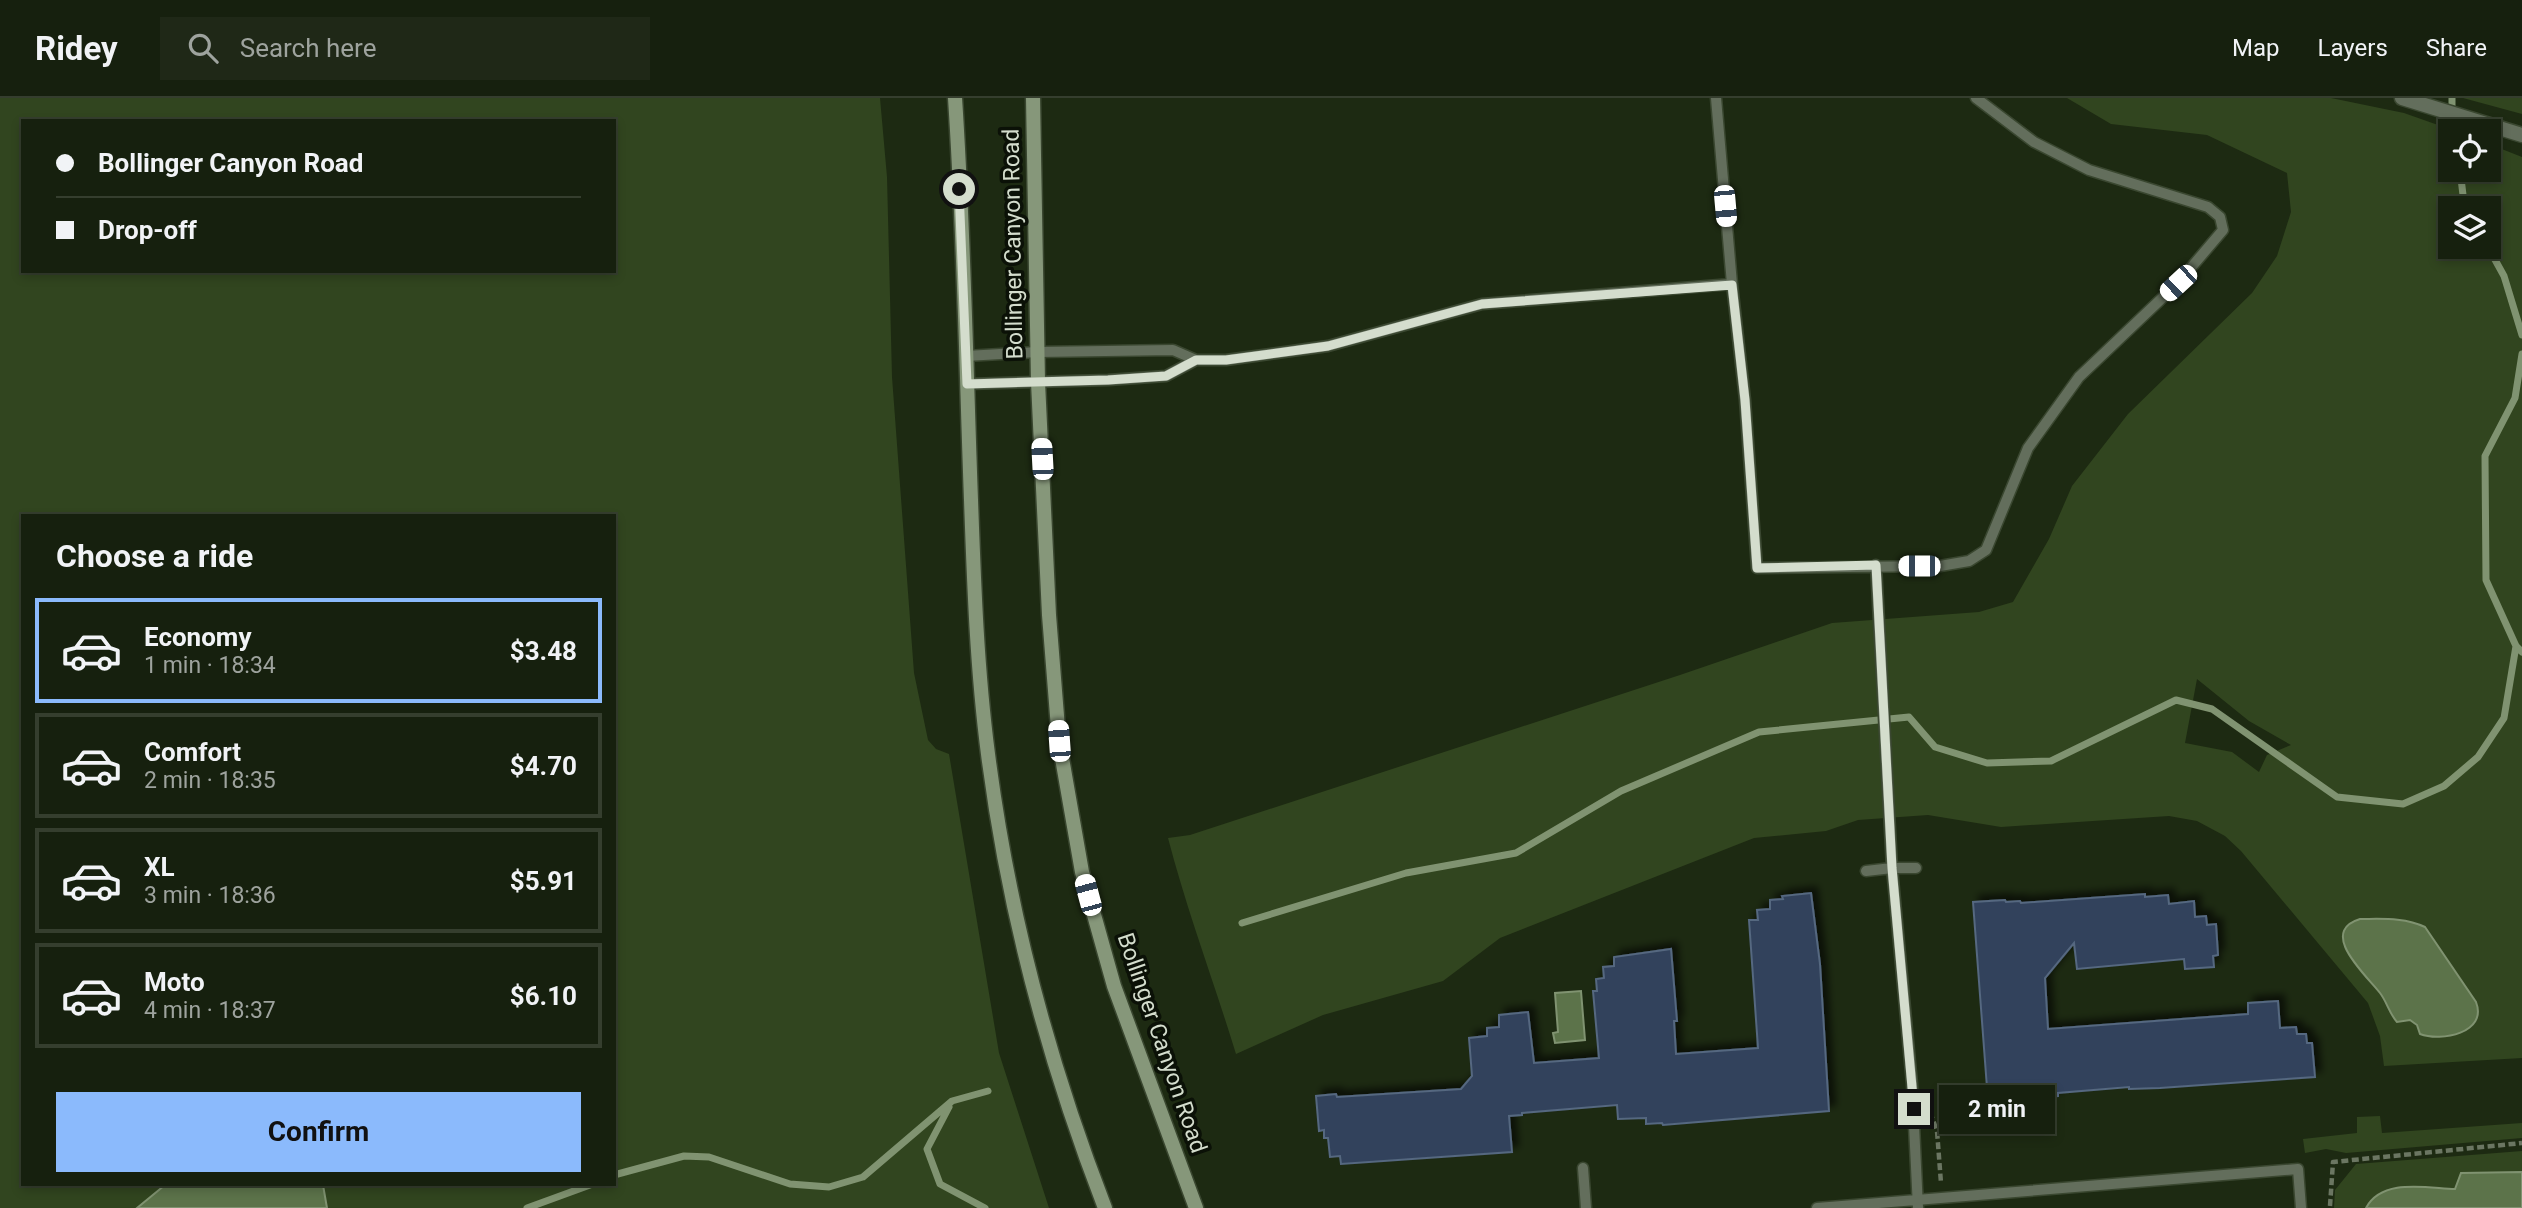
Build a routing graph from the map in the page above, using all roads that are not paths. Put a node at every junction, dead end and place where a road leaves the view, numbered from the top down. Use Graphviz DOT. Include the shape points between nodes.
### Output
graph roads {
  1 [pos="955,98"];
  2 [pos="1033,98"];
  3 [pos="1716,98"];
  4 [pos="1976,98"];
  5 [pos="2403,98"];
  6 [pos="2522,135"];
  7 [pos="1732,285"];
  8 [pos="1037,352"];
  9 [pos="965,356"];
  10 [pos="1196,360"];
  11 [pos="1038,382"];
  12 [pos="967,384"];
  13 [pos="1876,565"];
  14 [pos="1892,868"];
  15 [pos="1916,868"];
  16 [pos="1866,872"];
  17 [pos="1583,1168"];
  18 [pos="1918,1204"];
  19 [pos="1105,1208"];
  20 [pos="1196,1208"];
  21 [pos="1586,1208"];
  22 [pos="1817,1208"];
  23 [pos="2301,1208"];
  1 -- 9 [label="main road"];
  2 -- 8 [label="main road, Bollinger Canyon Road"];
  3 -- 7 [label="lane"];
  4 -- 13 [label="lane" via="2034,142 2088,170 2208,207 2220,217 2223,230 2178,283 2079,377 2028,448 1986,550 1969,561 1940,566"];
  5 -- 6 [label="street"];
  7 -- 10 [label="lane" via="1482,304 1328,346"];
  7 -- 13 [label="lane" via="1757,568"];
  8 -- 9 [label="lane"];
  8 -- 10 [label="lane" via="1173,350"];
  8 -- 11 [label="main road, Bollinger Canyon Road"];
  9 -- 12 [label="main road"];
  10 -- 11 [label="lane" via="1166,376"];
  11 -- 12 [label="lane"];
  11 -- 20 [label="main road, Bollinger Canyon Road" via="1059,741 1082,872 1114,986"];
  12 -- 19 [label="main road" via="975,626 987,753 1007,880 1037,1008"];
  13 -- 14 [label="lane"];
  14 -- 15 [label="lane"];
  14 -- 16 [label="lane"];
  14 -- 18 [label="lane"];
  17 -- 21 [label="lane"];
  18 -- 22 [label="lane"];
  18 -- 23 [label="lane" via="2298,1169"];
}
